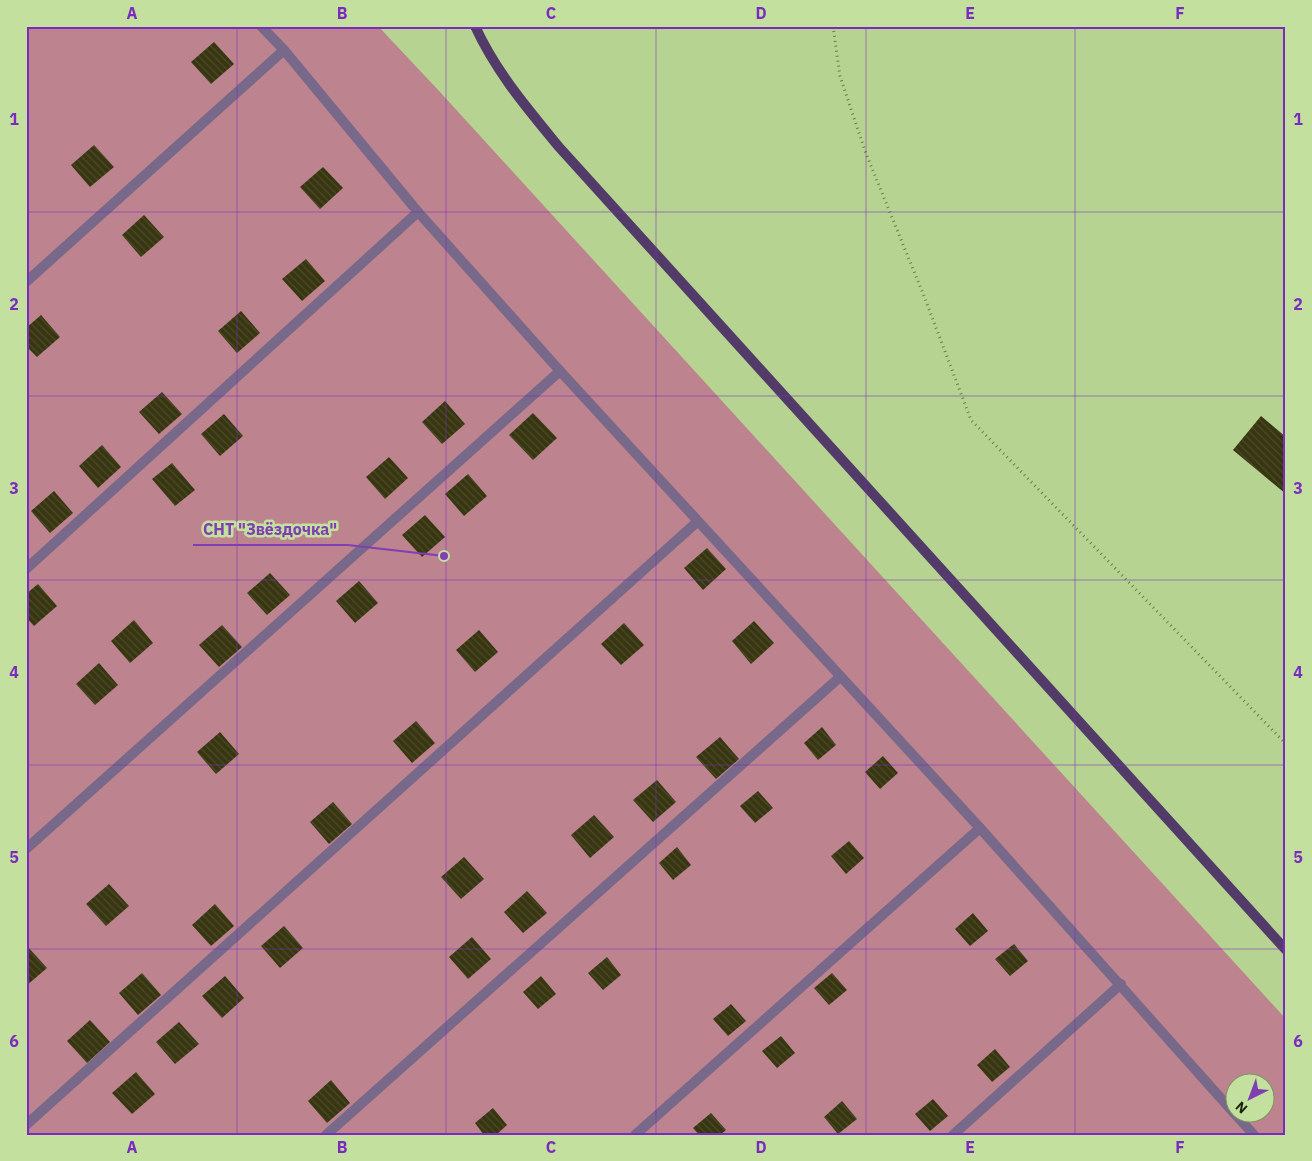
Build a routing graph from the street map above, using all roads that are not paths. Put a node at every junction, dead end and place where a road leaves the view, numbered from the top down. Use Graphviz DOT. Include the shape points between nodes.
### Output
graph roads {
  1 [pos="261,26"];
  2 [pos="475,26"];
  3 [pos="284,50"];
  4 [pos="418,212"];
  5 [pos="26,282"];
  6 [pos="560,372"];
  7 [pos="697,522"];
  8 [pos="26,570"];
  9 [pos="840,677"];
  10 [pos="980,828"];
  11 [pos="26,849"];
  12 [pos="1286,950"];
  13 [pos="1121,984"];
  14 [pos="1224,1101"];
  15 [pos="1244,1124"];
  16 [pos="26,1125"];
  17 [pos="326,1135"];
  18 [pos="635,1135"];
  19 [pos="953,1135"];
  20 [pos="1254,1135"];
  1 -- 3 [label="lane"];
  2 -- 12 [label="street" via="487,52 516,96 559,147"];
  3 -- 4 [label="lane"];
  3 -- 5 [label="lane"];
  4 -- 6 [label="lane"];
  4 -- 8 [label="lane"];
  6 -- 7 [label="lane"];
  6 -- 11 [label="lane"];
  7 -- 9 [label="lane"];
  7 -- 16 [label="lane"];
  9 -- 10 [label="lane"];
  9 -- 17 [label="lane"];
  10 -- 13 [label="lane"];
  10 -- 18 [label="lane"];
  13 -- 14 [label="lane"];
  13 -- 19 [label="lane"];
  15 -- 20 [label="lane"];
}
